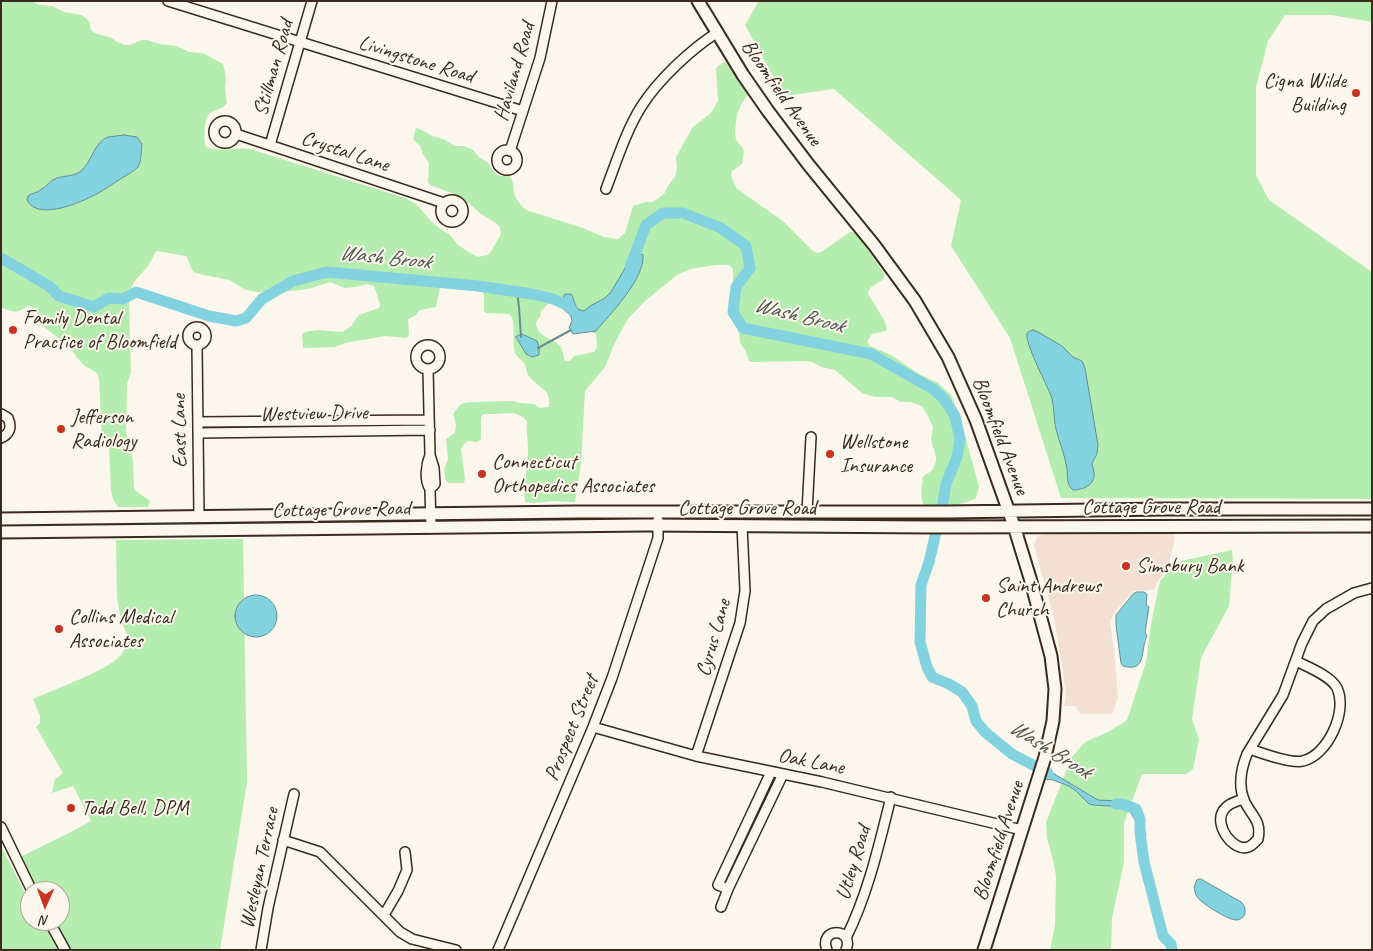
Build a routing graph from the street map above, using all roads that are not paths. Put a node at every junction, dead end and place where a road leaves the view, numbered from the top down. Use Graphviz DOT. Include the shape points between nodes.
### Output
graph roads {
  1 [pos="168,1"];
  2 [pos="312,1"];
  3 [pos="552,1"];
  4 [pos="698,1"];
  5 [pos="718,32"];
  6 [pos="299,42"];
  7 [pos="523,111"];
  8 [pos="236,134"];
  9 [pos="270,145"];
  10 [pos="510,151"];
  11 [pos="606,189"];
  12 [pos="444,203"];
  13 [pos="197,346"];
  14 [pos="428,369"];
  15 [pos="1,414"];
  16 [pos="430,420"];
  17 [pos="198,422"];
  18 [pos="430,430"];
  19 [pos="198,433"];
  20 [pos="811,437"];
  21 [pos="1,438"];
  22 [pos="1166,509"];
  23 [pos="1372,509"];
  24 [pos="659,512"];
  25 [pos="807,512"];
  26 [pos="1008,512"];
  27 [pos="431,514"];
  28 [pos="199,516"];
  29 [pos="108,517"];
  30 [pos="1,519"];
  31 [pos="742,525"];
  32 [pos="658,526"];
  33 [pos="1014,526"];
  34 [pos="1158,526"];
  35 [pos="1372,526"];
  36 [pos="432,528"];
  37 [pos="108,531"];
  38 [pos="1,532"];
  39 [pos="1372,588"];
  40 [pos="1372,593"];
  41 [pos="1351,595"];
  42 [pos="1296,661"];
  43 [pos="593,727"];
  44 [pos="1250,749"];
  45 [pos="696,756"];
  46 [pos="771,772"];
  47 [pos="783,774"];
  48 [pos="294,794"];
  49 [pos="891,798"];
  50 [pos="1244,799"];
  51 [pos="1,827"];
  52 [pos="1022,830"];
  53 [pos="284,840"];
  54 [pos="405,852"];
  55 [pos="27,881"];
  56 [pos="728,889"];
  57 [pos="721,907"];
  58 [pos="384,916"];
  59 [pos="55,931"];
  60 [pos="846,938"];
  61 [pos="65,950"];
  62 [pos="261,950"];
  63 [pos="456,950"];
  64 [pos="498,950"];
  65 [pos="826,950"];
  66 [pos="846,950"];
  67 [pos="984,950"];
  1 -- 6 [label="street, Livingstone Road"];
  2 -- 6 [label="street, Stillman Road"];
  3 -- 7 [label="street, Haviland Road" via="540,58"];
  4 -- 5 [label="main road, Bloomfield Avenue"];
  5 -- 11 [label="street" via="684,59 648,96 634,119"];
  5 -- 26 [label="main road, Bloomfield Avenue" via="743,75 808,164 874,244 915,301 952,366 976,420"];
  6 -- 7 [label="street, Livingstone Road"];
  6 -- 9 [label="street, Stillman Road"];
  7 -- 10 [label="street, Haviland Road"];
  8 -- 9 [label="street, Crystal Lane"];
  9 -- 12 [label="street, Crystal Lane"];
  13 -- 17 [label="street, East Lane"];
  14 -- 16 [label="street"];
  15 -- 21 [label="street" via="8,418 11,427"];
  16 -- 17 [label="street, Westview Drive"];
  16 -- 18 [label="street"];
  17 -- 19 [label="street, East Lane"];
  18 -- 19 [label="street, Westview Drive"];
  18 -- 27 [label="street" via="435,484 430,489"];
  19 -- 28 [label="street, East Lane"];
  20 -- 25 [label="street"];
  22 -- 23 [label="main road, Cottage Grove Road"];
  22 -- 26 [label="main road, Cottage Grove Road"];
  22 -- 34 [label="main road"];
  24 -- 25 [label="main road, Cottage Grove Road"];
  24 -- 27 [label="main road, Cottage Grove Road"];
  24 -- 32 [label="street, Prospect Street"];
  25 -- 26 [label="main road, Cottage Grove Road"];
  26 -- 33 [label="main road, Bloomfield Avenue"];
  27 -- 28 [label="main road, Cottage Grove Road"];
  27 -- 36 [label="street"];
  28 -- 29 [label="main road, Cottage Grove Road"];
  29 -- 30 [label="main road, Cottage Grove Road"];
  29 -- 37 [label="main road"];
  31 -- 32 [label="main road, Cottage Grove Road"];
  31 -- 33 [label="main road, Cottage Grove Road"];
  31 -- 45 [label="street, Cyrus Lane" via="744,591 740,623"];
  32 -- 36 [label="main road, Cottage Grove Road"];
  32 -- 43 [label="street, Prospect Street" via="658,538"];
  33 -- 34 [label="main road, Cottage Grove Road"];
  33 -- 52 [label="main road, Bloomfield Avenue" via="1051,656 1055,689 1053,721 1045,757"];
  34 -- 35 [label="main road, Cottage Grove Road"];
  36 -- 37 [label="main road, Cottage Grove Road"];
  37 -- 38 [label="main road, Cottage Grove Road"];
  39 -- 41 [label="street"];
  40 -- 41 [label="street"];
  41 -- 42 [label="street" via="1326,609 1313,621"];
  42 -- 44 [label="street" via="1283,695"];
  42 -- 44 [label="street" via="1336,686 1341,707 1332,734 1320,750 1302,762"];
  43 -- 45 [label="street, Oak Lane"];
  43 -- 64 [label="street, Prospect Street"];
  44 -- 50 [label="street" via="1241,776"];
  45 -- 46 [label="street, Oak Lane"];
  46 -- 47 [label="street, Oak Lane"];
  46 -- 56 [label="street" via="718,885"];
  47 -- 49 [label="street, Oak Lane"];
  47 -- 56 [label="street"];
  48 -- 53 [label="street, Wesleyan Terrace"];
  49 -- 52 [label="street, Oak Lane"];
  49 -- 60 [label="street, Utley Road" via="874,864"];
  50 -- 50 [label="street" via="1230,804 1220,817 1220,824 1228,837 1239,847 1248,847 1258,839 1259,826"];
  51 -- 55 [label="street"];
  52 -- 67 [label="main road, Bloomfield Avenue"];
  53 -- 58 [label="street" via="320,852"];
  53 -- 62 [label="street, Wesleyan Terrace"];
  54 -- 58 [label="street" via="407,870"];
  56 -- 57 [label="street"];
  58 -- 63 [label="street" via="412,939"];
  59 -- 61 [label="street"];
  60 -- 65 [label="street" via="838,932 830,934 825,943"];
  60 -- 66 [label="street, Utley Road"];
}
